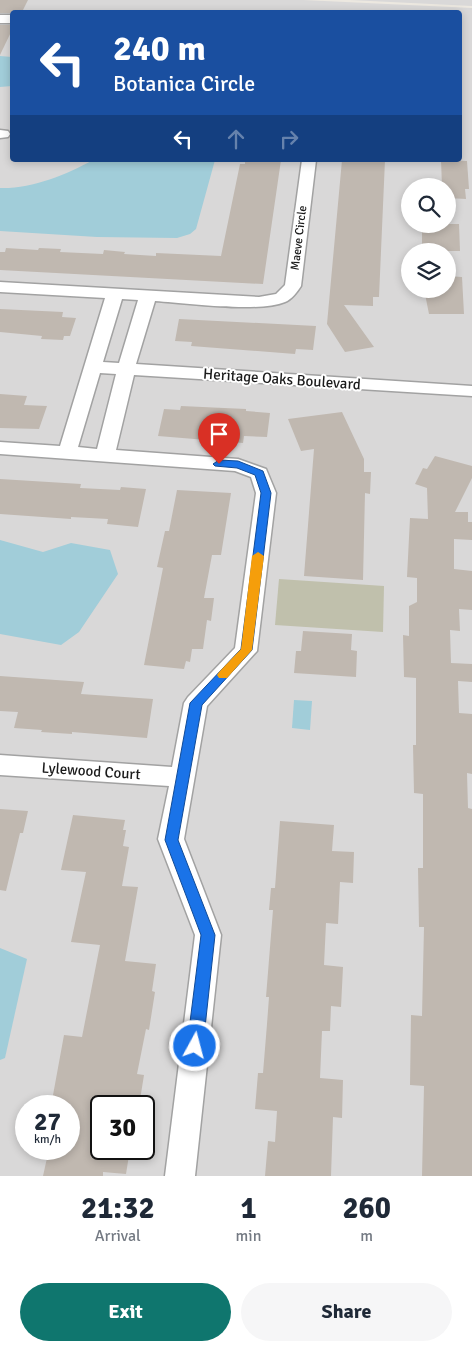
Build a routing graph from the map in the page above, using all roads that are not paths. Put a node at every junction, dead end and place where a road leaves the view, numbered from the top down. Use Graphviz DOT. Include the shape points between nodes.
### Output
graph roads {
  1 [pos="309,162"];
  2 [pos="0,287"];
  3 [pos="115,294"];
  4 [pos="148,296"];
  5 [pos="104,332"];
  6 [pos="137,334"];
  7 [pos="93,367"];
  8 [pos="126,369"];
  9 [pos="472,391"];
  10 [pos="80,410"];
  11 [pos="115,412"];
  12 [pos="0,448"];
  13 [pos="67,453"];
  14 [pos="105,456"];
  15 [pos="0,765"];
  16 [pos="182,777"];
  17 [pos="180,1176"];
  1 -- 4 [label="street, Maeve Circle" via="293,286 281,298 259,302"];
  2 -- 3 [label="street, Maeve Circle"];
  3 -- 4 [label="street, Maeve Circle"];
  3 -- 5 [label="street"];
  4 -- 6 [label="street"];
  5 -- 6 [label="street"];
  5 -- 7 [label="street"];
  6 -- 8 [label="street"];
  7 -- 8 [label="street, Heritage Oaks Boulevard"];
  7 -- 10 [label="street"];
  8 -- 9 [label="street, Heritage Oaks Boulevard"];
  8 -- 11 [label="street"];
  10 -- 11 [label="street"];
  10 -- 13 [label="street"];
  11 -- 14 [label="street"];
  12 -- 13 [label="street"];
  13 -- 14 [label="street"];
  14 -- 16 [label="street" via="238,465 259,473 266,493 246,650 196,703"];
  15 -- 16 [label="street, Lylewood Court"];
  16 -- 17 [label="street" via="171,840 208,935"];
}
